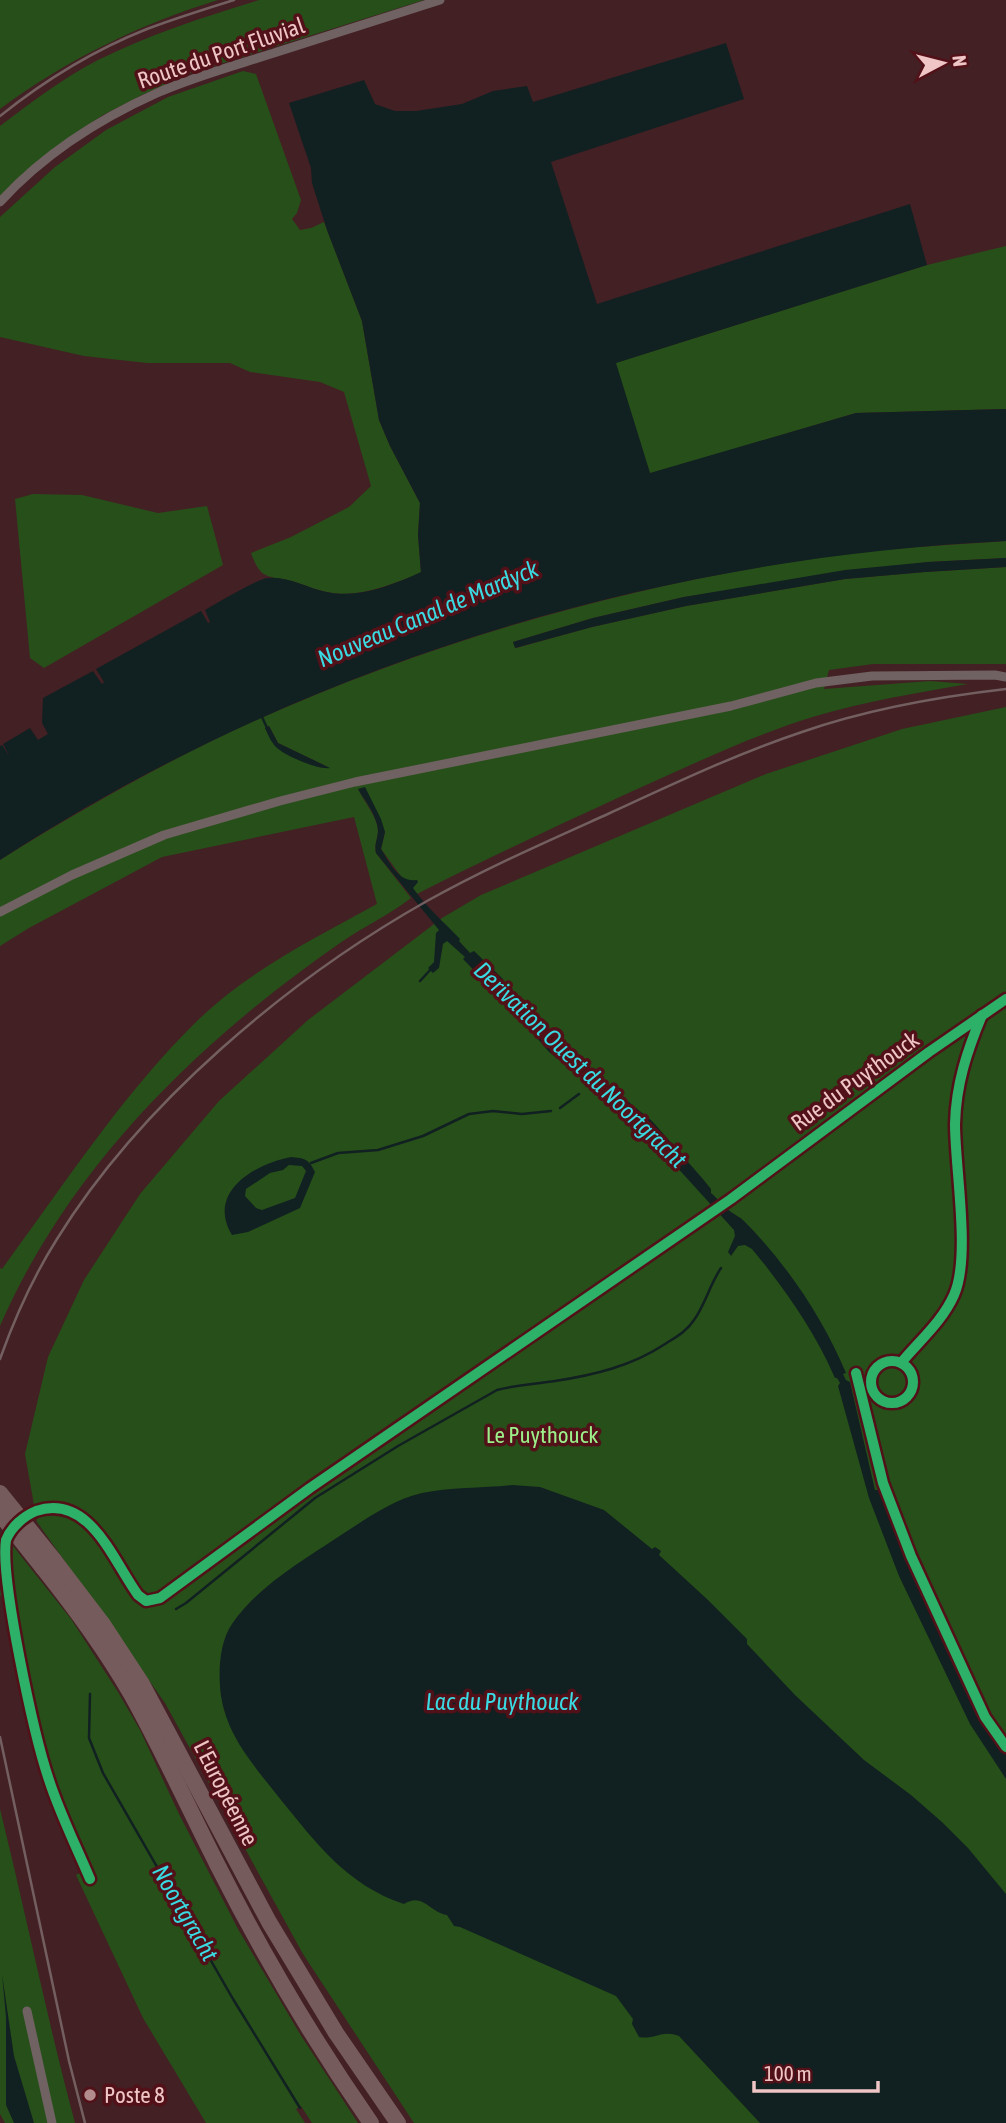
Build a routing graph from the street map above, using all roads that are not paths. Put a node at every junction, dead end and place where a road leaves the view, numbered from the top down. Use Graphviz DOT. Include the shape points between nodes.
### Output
graph roads {
  1 [pos="440,0"];
  2 [pos="0,202"];
  3 [pos="1006,677"];
  4 [pos="0,912"];
  5 [pos="1006,999"];
  6 [pos="0,1493"];
  7 [pos="0,1514"];
  8 [pos="48,1564"];
  9 [pos="90,1879"];
  10 [pos="27,2011"];
  11 [pos="52,2123"];
  12 [pos="371,2123"];
  13 [pos="398,2123"];
  1 -- 2 [label="street, Route du Port Fluvial" via="157,93 79,136"];
  3 -- 4 [label="street" via="872,676 811,684 731,706 355,782 164,835"];
  5 -- 9 [label="street, Rue du Puythouck" via="714,1211 310,1488 160,1598 146,1601 138,1595 80,1516 55,1508 27,1516 4,1544 7,1611 49,1780"];
  6 -- 8 [label="highway, L'Européenne, bridge"];
  7 -- 8 [label="highway, L'Européenne, bridge"];
  8 -- 12 [label="highway, L'Européenne" via="124,1682 261,1947"];
  8 -- 13 [label="highway, L'Européenne" via="102,1623 142,1684 276,1935"];
  10 -- 11 [label="street"];
}
